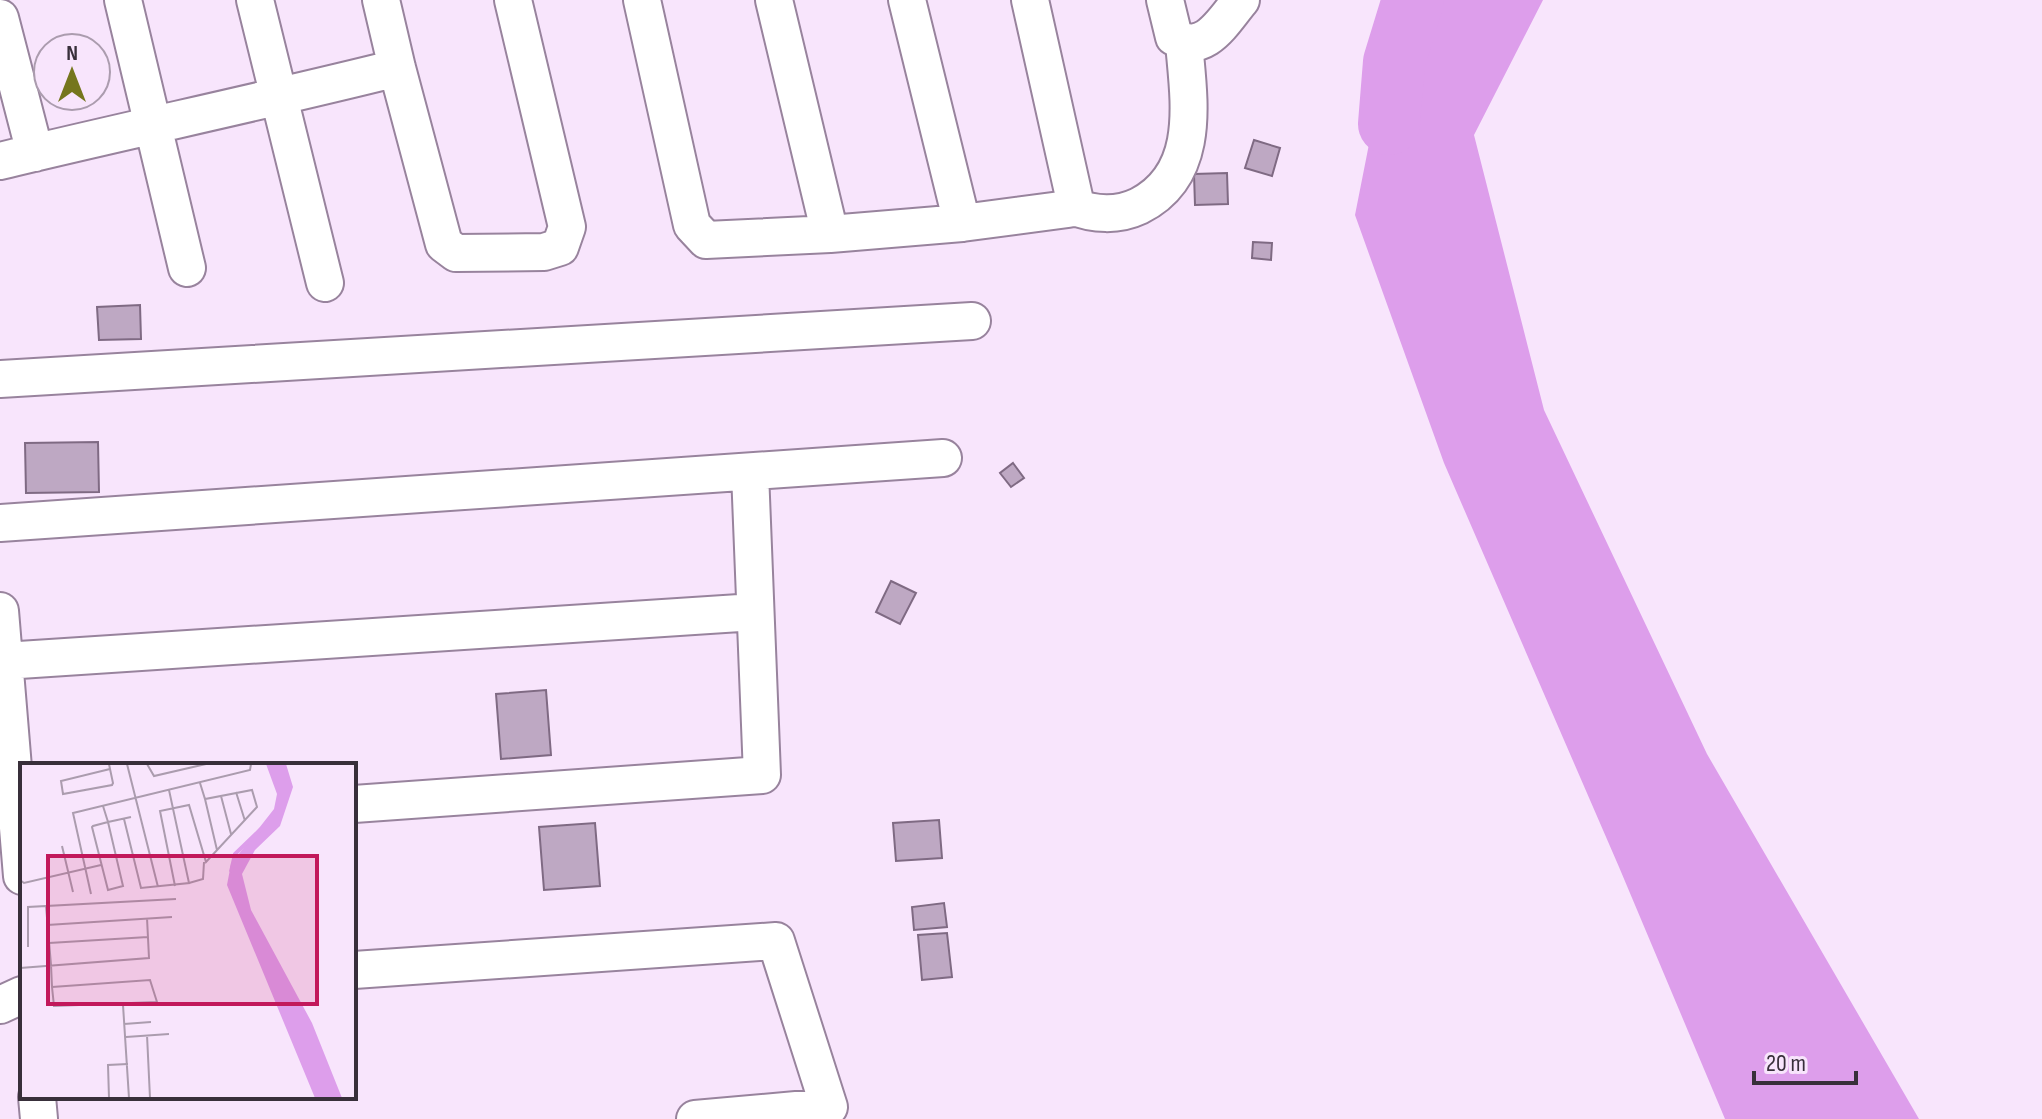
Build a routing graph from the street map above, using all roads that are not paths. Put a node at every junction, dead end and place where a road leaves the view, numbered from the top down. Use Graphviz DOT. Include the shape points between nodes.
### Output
graph roads {
  1 [pos="123,0"];
  2 [pos="255,0"];
  3 [pos="381,0"];
  4 [pos="513,0"];
  5 [pos="642,0"];
  6 [pos="774,0"];
  7 [pos="907,0"];
  8 [pos="1030,0"];
  9 [pos="1165,0"];
  10 [pos="1241,0"];
  11 [pos="0,18"];
  12 [pos="1184,43"];
  13 [pos="397,68"];
  14 [pos="279,97"];
  15 [pos="154,125"];
  16 [pos="35,153"];
  17 [pos="0,161"];
  18 [pos="1072,206"];
  19 [pos="962,223"];
  20 [pos="830,234"];
  21 [pos="187,268"];
  22 [pos="325,283"];
  23 [pos="972,321"];
  24 [pos="0,379"];
  25 [pos="943,458"];
  26 [pos="750,472"];
  27 [pos="0,523"];
  28 [pos="0,611"];
  29 [pos="755,612"];
  30 [pos="4,661"];
  31 [pos="356,804"];
  32 [pos="14,828"];
  33 [pos="20,864"];
  34 [pos="356,970"];
  35 [pos="20,996"];
  36 [pos="0,1005"];
  37 [pos="37,1099"];
  38 [pos="39,1119"];
  39 [pos="695,1119"];
  1 -- 15 [label="street"];
  2 -- 14 [label="street"];
  3 -- 13 [label="street"];
  4 -- 13 [label="street" via="567,227 560,247 544,252 456,253 444,244"];
  5 -- 20 [label="street" via="692,225 706,240"];
  6 -- 20 [label="street"];
  7 -- 19 [label="street"];
  8 -- 18 [label="street"];
  9 -- 12 [label="street" via="1174,37"];
  10 -- 12 [label="street" via="1209,38"];
  11 -- 16 [label="street"];
  12 -- 18 [label="street" via="1187,133 1183,157 1166,186 1122,212 1087,213"];
  13 -- 14 [label="street"];
  14 -- 15 [label="street"];
  14 -- 22 [label="street"];
  15 -- 16 [label="street"];
  15 -- 21 [label="street"];
  16 -- 17 [label="street"];
  18 -- 19 [label="street"];
  19 -- 20 [label="street"];
  23 -- 24 [label="street"];
  25 -- 26 [label="street"];
  26 -- 27 [label="street"];
  26 -- 29 [label="street"];
  28 -- 30 [label="street"];
  29 -- 30 [label="street"];
  29 -- 31 [label="street" via="762,775"];
  30 -- 32 [label="street"];
  32 -- 33 [label="street"];
  34 -- 39 [label="street" via="776,941 829,1107"];
  35 -- 36 [label="street"];
  37 -- 38 [label="street"];
}
